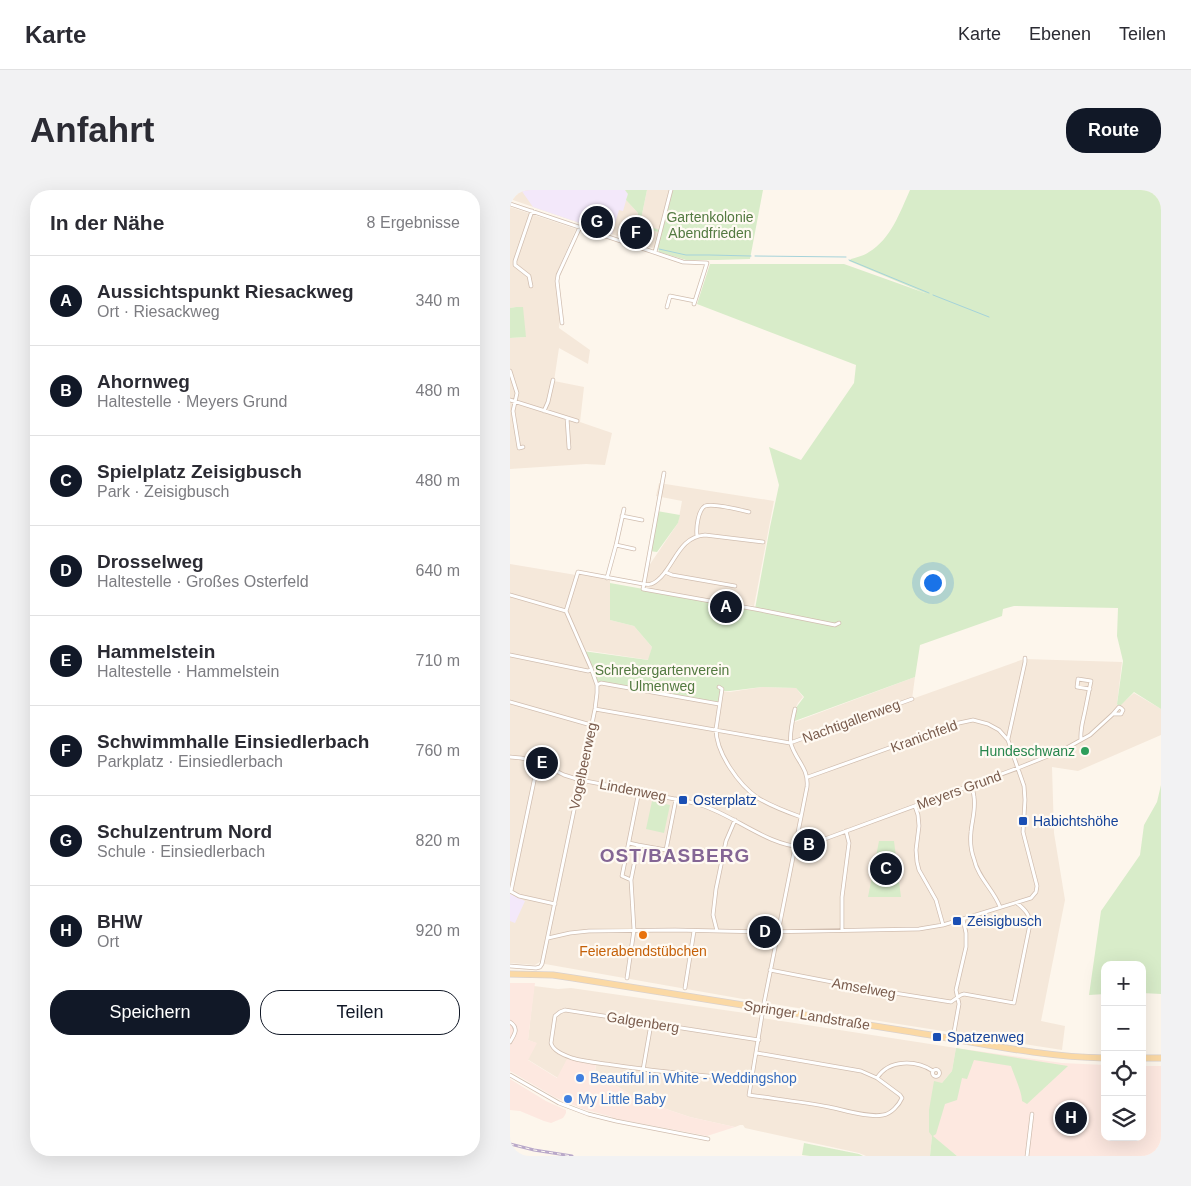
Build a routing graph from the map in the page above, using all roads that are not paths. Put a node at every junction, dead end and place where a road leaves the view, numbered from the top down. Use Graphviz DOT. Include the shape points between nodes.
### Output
graph roads {
  1 [pos="671,190"];
  2 [pos="510,204"];
  3 [pos="532,211"];
  4 [pos="580,227"];
  5 [pos="655,252"];
  6 [pos="531,286"];
  7 [pos="667,307"];
  8 [pos="562,323"];
  9 [pos="510,371"];
  10 [pos="553,380"];
  11 [pos="510,400"];
  12 [pos="516,401"];
  13 [pos="544,411"];
  14 [pos="567,418"];
  15 [pos="577,421"];
  16 [pos="523,447"];
  17 [pos="569,448"];
  18 [pos="664,473"];
  19 [pos="624,509"];
  20 [pos="749,512"];
  21 [pos="622,516"];
  22 [pos="642,520"];
  23 [pos="697,536"];
  24 [pos="763,542"];
  25 [pos="616,545"];
  26 [pos="634,549"];
  27 [pos="665,572"];
  28 [pos="607,578"];
  29 [pos="643,584"];
  30 [pos="736,586"];
  31 [pos="510,595"];
  32 [pos="566,612"];
  33 [pos="839,623"];
  34 [pos="510,655"];
  35 [pos="1025,658"];
  36 [pos="591,670"];
  37 [pos="597,685"];
  38 [pos="719,686"];
  39 [pos="1090,689"];
  40 [pos="912,699"];
  41 [pos="510,702"];
  42 [pos="719,704"];
  43 [pos="594,709"];
  44 [pos="795,709"];
  45 [pos="1113,714"];
  46 [pos="591,725"];
  47 [pos="716,730"];
  48 [pos="1008,740"];
  49 [pos="1081,740"];
  50 [pos="790,743"];
  51 [pos="510,757"];
  52 [pos="538,762"];
  53 [pos="1018,768"];
  54 [pos="808,777"];
  55 [pos="580,780"];
  56 [pos="971,785"];
  57 [pos="639,792"];
  58 [pos="676,799"];
  59 [pos="915,806"];
  60 [pos="801,817"];
  61 [pos="735,820"];
  62 [pos="846,832"];
  63 [pos="629,843"];
  64 [pos="638,845"];
  65 [pos="795,847"];
  66 [pos="631,880"];
  67 [pos="510,891"];
  68 [pos="1017,902"];
  69 [pos="555,904"];
  70 [pos="1000,907"];
  71 [pos="964,919"];
  72 [pos="943,925"];
  73 [pos="634,930"];
  74 [pos="694,930"];
  75 [pos="842,930"];
  76 [pos="717,931"];
  77 [pos="778,931"];
  78 [pos="548,938"];
  79 [pos="510,966"];
  80 [pos="770,970"];
  81 [pos="510,974"];
  82 [pos="627,978"];
  83 [pos="685,988"];
  84 [pos="958,997"];
  85 [pos="764,1008"];
  86 [pos="510,1022"];
  87 [pos="651,1024"];
  88 [pos="952,1039"];
  89 [pos="759,1040"];
  90 [pos="510,1042"];
  91 [pos="757,1053"];
  92 [pos="1101,1058"];
  93 [pos="1146,1058"];
  94 [pos="1161,1058"];
  95 [pos="643,1070"];
  96 [pos="933,1071"];
  97 [pos="510,1075"];
  98 [pos="877,1078"];
  99 [pos="751,1080"];
  100 [pos="1032,1114"];
  101 [pos="708,1138"];
  102 [pos="1027,1156"];
  1 -- 5 [label="street"];
  2 -- 3 [label="street"];
  3 -- 4 [label="street"];
  3 -- 6 [label="street" via="515,261 529,276"];
  4 -- 5 [label="street"];
  4 -- 8 [label="street" via="558,275"];
  5 -- 7 [label="street" via="683,262 707,263 695,302 670,296"];
  9 -- 12 [label="street" via="517,393"];
  10 -- 13 [label="street"];
  11 -- 12 [label="street"];
  12 -- 13 [label="street"];
  12 -- 16 [label="street" via="513,411 519,448"];
  13 -- 14 [label="street"];
  14 -- 15 [label="street"];
  14 -- 17 [label="street"];
  18 -- 29 [label="street"];
  19 -- 21 [label="street"];
  20 -- 23 [label="street" via="705,506 697,523"];
  21 -- 22 [label="street"];
  21 -- 25 [label="street"];
  23 -- 24 [label="street"];
  23 -- 27 [label="street" via="680,549"];
  25 -- 26 [label="street"];
  25 -- 28 [label="street"];
  27 -- 29 [label="street" via="651,585"];
  27 -- 30 [label="street"];
  28 -- 29 [label="street"];
  28 -- 32 [label="street" via="578,572"];
  29 -- 33 [label="street" via="643,589 650,591"];
  31 -- 32 [label="street"];
  32 -- 36 [label="street, Vogelbeerweg"];
  34 -- 36 [label="street"];
  35 -- 48 [label="street"];
  36 -- 37 [label="street, Vogelbeerweg"];
  37 -- 42 [label="street" via="601,683"];
  37 -- 43 [label="street, Vogelbeerweg"];
  38 -- 42 [label="street" via="722,689"];
  39 -- 39 [label="street" via="1091,681 1078,679 1077,687"];
  39 -- 49 [label="street" via="1080,730"];
  40 -- 50 [label="street, Nachtigallenweg"];
  41 -- 46 [label="street"];
  42 -- 47 [label="street"];
  43 -- 46 [label="street, Vogelbeerweg"];
  43 -- 47 [label="street"];
  44 -- 50 [label="street"];
  45 -- 49 [label="street, Meyers Grund"];
  46 -- 55 [label="street, Vogelbeerweg"];
  47 -- 50 [label="street"];
  47 -- 60 [label="street" via="725,759 746,787 758,798"];
  48 -- 53 [label="street"];
  48 -- 54 [label="street, Kranichfeld" via="999,730 972,720"];
  49 -- 53 [label="street, Meyers Grund"];
  50 -- 54 [label="street"];
  51 -- 52 [label="street, Lindenweg"];
  52 -- 55 [label="street, Lindenweg"];
  52 -- 67 [label="street"];
  53 -- 56 [label="street, Meyers Grund"];
  53 -- 68 [label="street" via="1024,786 1023,832 1037,886 1031,898"];
  54 -- 60 [label="street"];
  55 -- 57 [label="street, Lindenweg"];
  55 -- 69 [label="street, Vogelbeerweg"];
  56 -- 59 [label="street, Meyers Grund"];
  56 -- 70 [label="street" via="974,797 971,846 974,860"];
  57 -- 58 [label="street, Lindenweg"];
  57 -- 63 [label="street"];
  58 -- 61 [label="street, Lindenweg" via="702,805"];
  58 -- 64 [label="street" via="666,850"];
  59 -- 62 [label="street, Meyers Grund"];
  59 -- 72 [label="street" via="919,826 916,850 919,870 936,900"];
  60 -- 65 [label="street"];
  61 -- 65 [label="street, Lindenweg"];
  61 -- 76 [label="street" via="726,841 716,888 713,915"];
  62 -- 65 [label="street, Meyers Grund"];
  62 -- 75 [label="street" via="849,843 842,897"];
  63 -- 64 [label="street"];
  63 -- 66 [label="street" via="622,876"];
  64 -- 66 [label="street"];
  65 -- 77 [label="street"];
  66 -- 73 [label="street"];
  67 -- 69 [label="street" via="518,896"];
  68 -- 70 [label="street"];
  68 -- 84 [label="street, Amselweg" via="1027,912 1030,924 1014,1003 964,994"];
  69 -- 78 [label="street, Vogelbeerweg"];
  70 -- 71 [label="street"];
  71 -- 72 [label="street"];
  71 -- 84 [label="street" via="966,947 956,990"];
  72 -- 75 [label="street" via="919,929"];
  73 -- 74 [label="street"];
  73 -- 78 [label="street" via="589,931"];
  73 -- 82 [label="street"];
  74 -- 76 [label="street"];
  74 -- 83 [label="street"];
  75 -- 77 [label="street"];
  76 -- 77 [label="street"];
  77 -- 80 [label="street"];
  78 -- 79 [label="street, Vogelbeerweg" via="540,967"];
  80 -- 84 [label="street, Amselweg" via="951,1002"];
  80 -- 85 [label="street"];
  81 -- 85 [label="main road, Springer Landstraße" via="553,975"];
  84 -- 88 [label="street"];
  85 -- 88 [label="main road, Springer Landstraße"];
  85 -- 89 [label="street"];
  86 -- 90 [label="street" via="516,1030"];
  87 -- 89 [label="street, Galgenberg"];
  87 -- 95 [label="street"];
  87 -- 95 [label="street, Galgenberg" via="562,1010 555,1016 551,1042 554,1049 585,1061"];
  88 -- 92 [label="main road, Springer Landstraße" via="1034,1052"];
  89 -- 91 [label="street"];
  91 -- 98 [label="street" via="861,1072"];
  91 -- 99 [label="street"];
  93 -- 94 [label="main road"];
  95 -- 99 [label="street"];
  96 -- 98 [label="street" via="926,1066 898,1064 888,1066"];
  97 -- 101 [label="street" via="559,1103 588,1114"];
  98 -- 99 [label="street" via="902,1098 889,1114 882,1116 749,1095"];
  100 -- 102 [label="street"];
}
